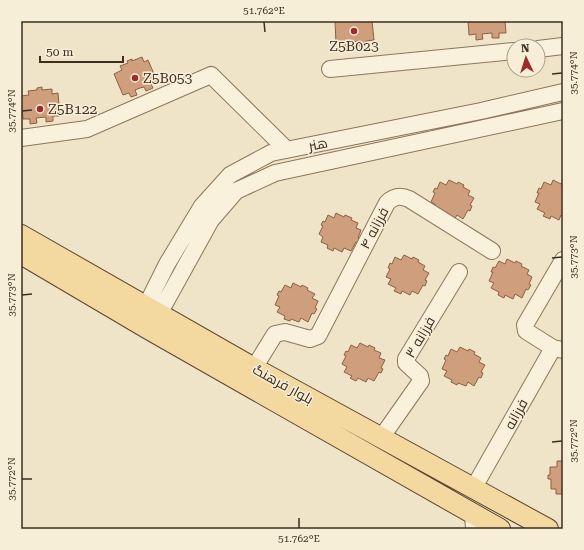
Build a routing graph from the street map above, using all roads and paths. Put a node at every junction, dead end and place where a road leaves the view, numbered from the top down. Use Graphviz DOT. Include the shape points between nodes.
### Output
graph roads {
  1 [pos="563,46"];
  2 [pos="546,48"];
  3 [pos="506,52"];
  4 [pos="330,69"];
  5 [pos="563,92"];
  6 [pos="563,111"];
  7 [pos="21,138"];
  8 [pos="287,150"];
  9 [pos="21,235"];
  10 [pos="492,251"];
  11 [pos="21,254"];
  12 [pos="563,260"];
  13 [pos="460,272"];
  14 [pos="148,318"];
  15 [pos="558,349"];
  16 [pos="254,368"];
  17 [pos="381,438"];
  18 [pos="474,489"];
  19 [pos="474,522"];
  20 [pos="500,529"];
  21 [pos="548,529"];
  1 -- 2 [label="street"];
  3 -- 4 [label="street"];
  5 -- 8 [label="street, هنر"];
  6 -- 14 [label="street, هنر" via="275,173 236,191 211,220"];
  7 -- 8 [label="street" via="87,129 211,74"];
  8 -- 14 [label="street, هنر" via="271,153 230,175 202,206 167,264"];
  9 -- 14 [label="main road, بلوار فرهنگ"];
  10 -- 16 [label="street, فرزانه ۴" via="410,199 402,196 393,197 387,203 318,336 310,339 285,332 275,334"];
  11 -- 14 [label="main road, بلوار فرهنگ"];
  12 -- 15 [label="street" via="525,326 526,331"];
  13 -- 17 [label="street, فرزانه ۳" via="406,359 406,363 422,381"];
  14 -- 16 [label="main road, بلوار فرهنگ"];
  14 -- 19 [label="main road, بلوار فرهنگ"];
  15 -- 18 [label="street, فرزانه"];
  16 -- 17 [label="main road, بلوار فرهنگ"];
  17 -- 18 [label="main road, بلوار فرهنگ"];
  18 -- 21 [label="main road, بلوار فرهنگ"];
  19 -- 20 [label="main road, بلوار فرهنگ"];
}
